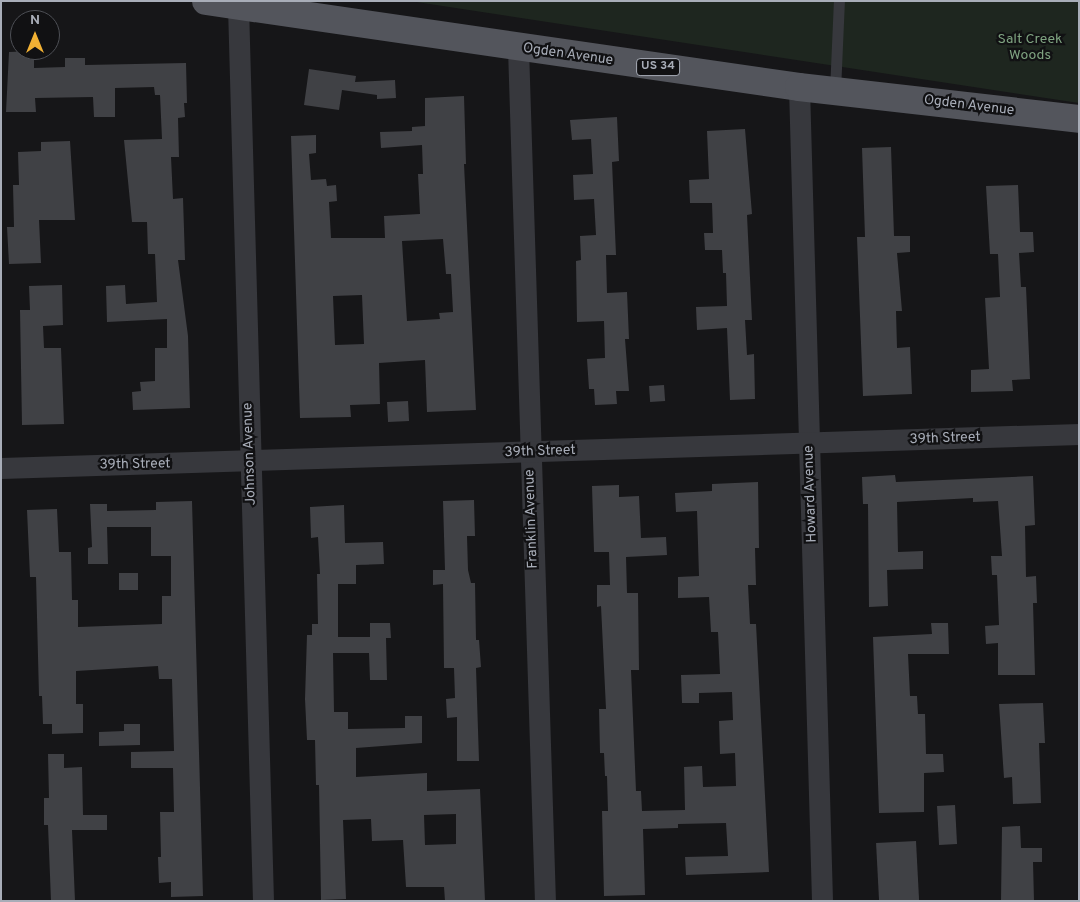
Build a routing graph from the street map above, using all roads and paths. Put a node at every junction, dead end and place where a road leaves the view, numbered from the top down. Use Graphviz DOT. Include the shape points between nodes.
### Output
graph roads {
  1 [pos="206,1"];
  2 [pos="839,1"];
  3 [pos="238,6"];
  4 [pos="518,48"];
  5 [pos="799,86"];
  6 [pos="835,91"];
  7 [pos="1079,118"];
  8 [pos="1079,434"];
  9 [pos="809,444"];
  10 [pos="530,452"];
  11 [pos="250,462"];
  12 [pos="1,468"];
  13 [pos="263,901"];
  14 [pos="545,901"];
  15 [pos="822,901"];
  1 -- 3 [label="main road, Ogden Avenue / US 34"];
  2 -- 6 [label="lane"];
  3 -- 4 [label="main road, Ogden Avenue / US 34"];
  3 -- 11 [label="street, Johnson Avenue"];
  4 -- 5 [label="main road, Ogden Avenue / US 34"];
  4 -- 10 [label="street, Franklin Avenue"];
  5 -- 6 [label="main road, Ogden Avenue / US 34"];
  5 -- 9 [label="street, Howard Avenue"];
  6 -- 7 [label="main road, Ogden Avenue / US 34"];
  8 -- 9 [label="street, 39th Street"];
  9 -- 10 [label="street, 39th Street"];
  9 -- 15 [label="street, Howard Avenue"];
  10 -- 11 [label="street, 39th Street"];
  10 -- 14 [label="street, Franklin Avenue"];
  11 -- 12 [label="street, 39th Street"];
  11 -- 13 [label="street, Johnson Avenue"];
}
